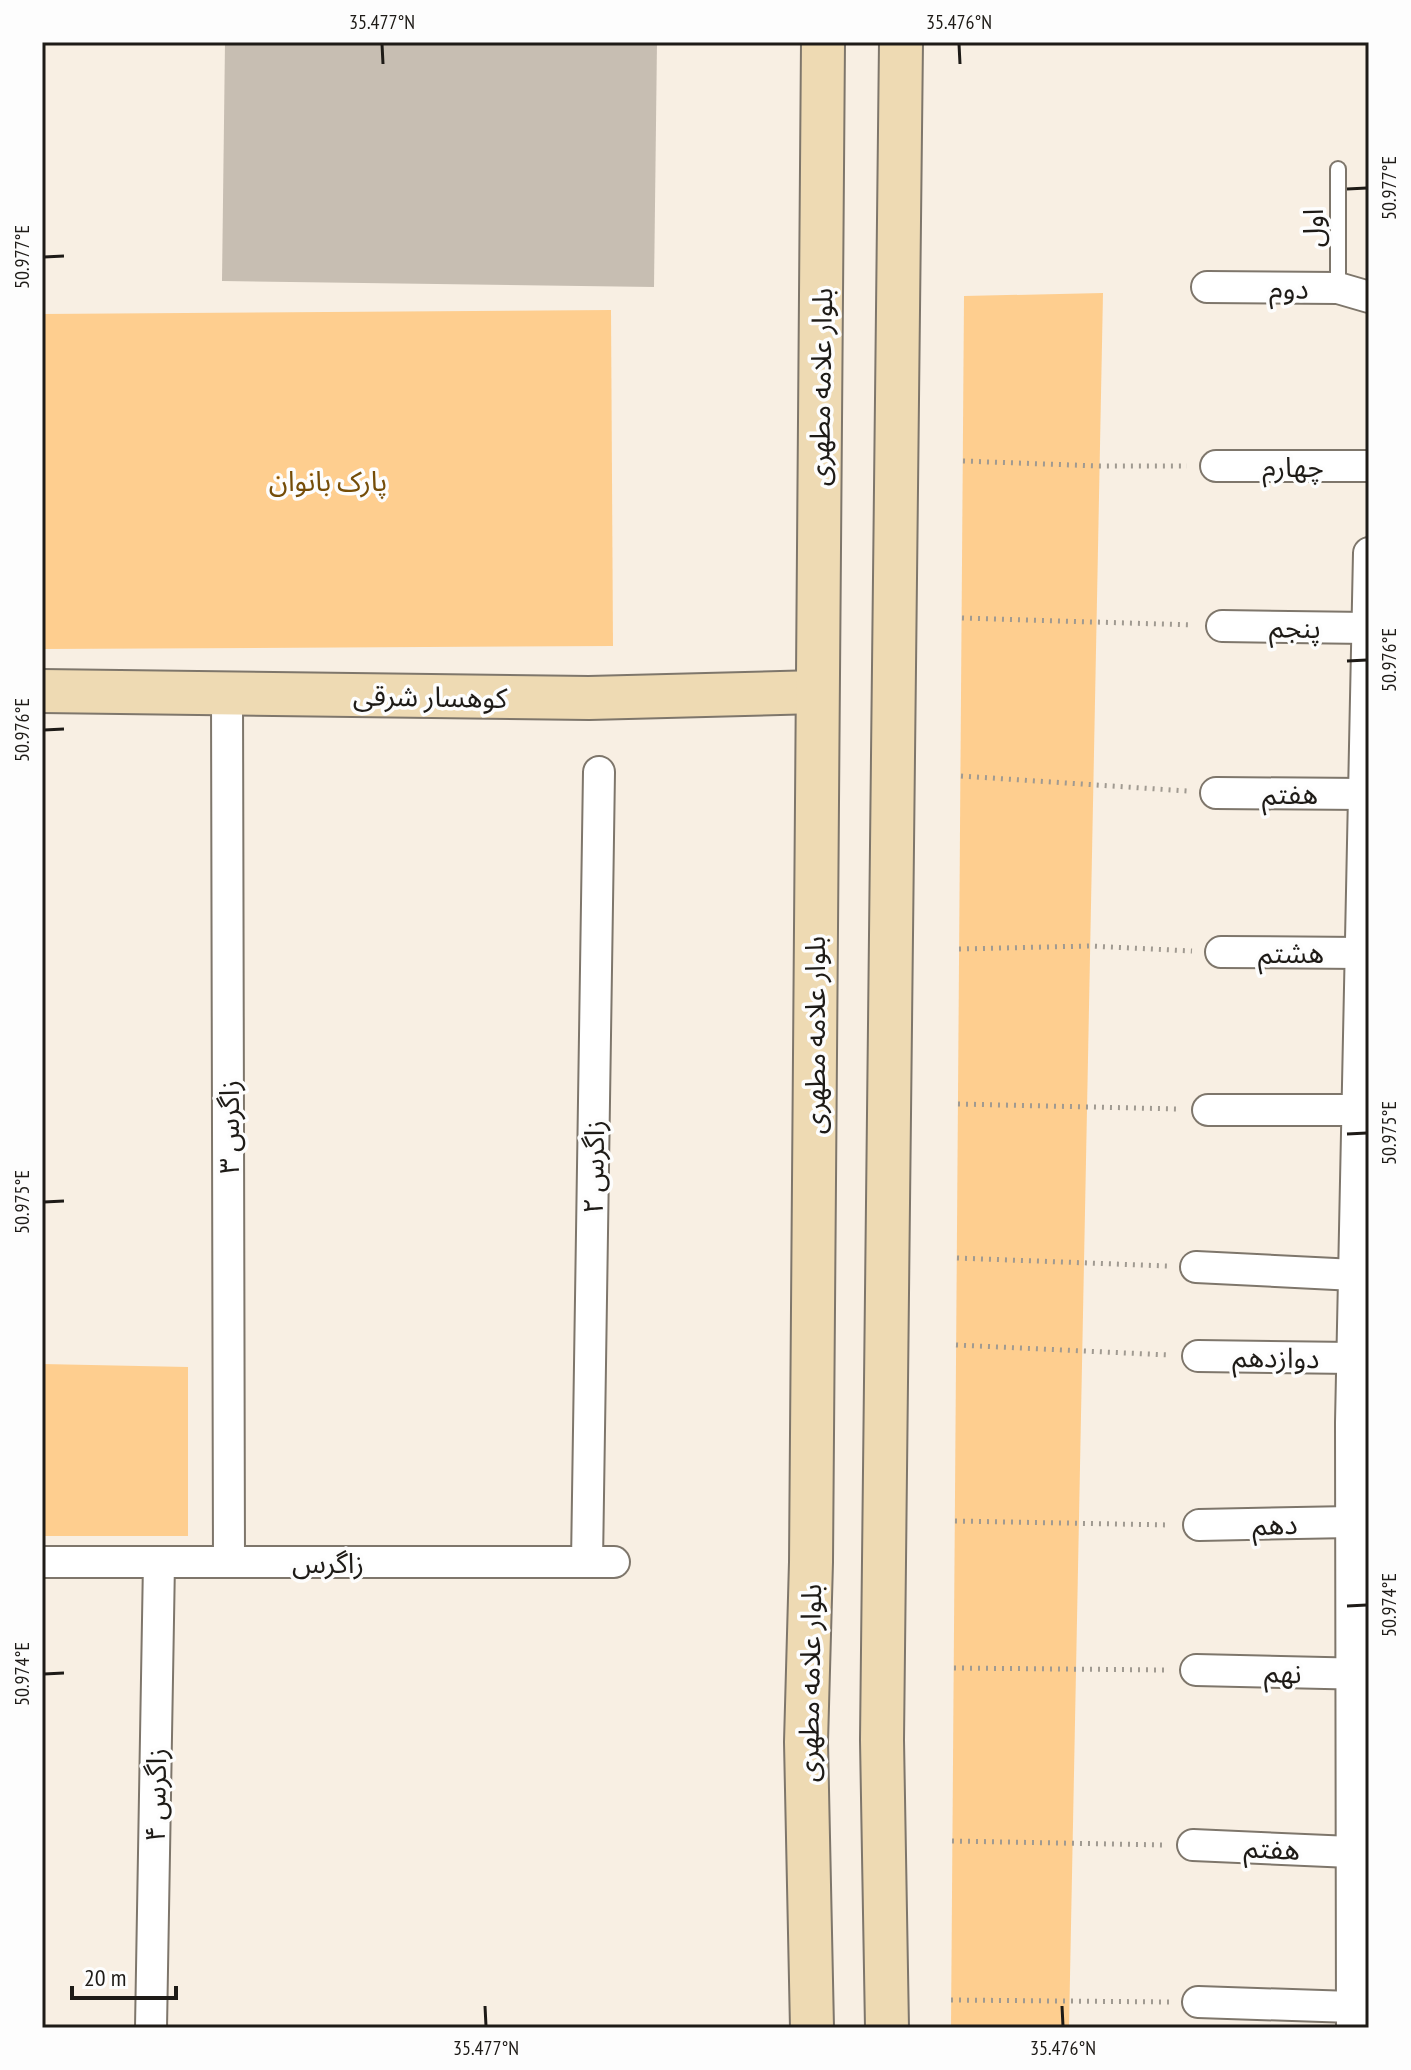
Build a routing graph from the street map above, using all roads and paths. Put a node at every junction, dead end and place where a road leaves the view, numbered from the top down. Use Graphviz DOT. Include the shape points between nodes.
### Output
graph roads {
  1 [pos="823,42"];
  2 [pos="901,42"];
  3 [pos="1338,169"];
  4 [pos="1207,287"];
  5 [pos="1338,288"];
  6 [pos="1369,297"];
  7 [pos="963,461"];
  8 [pos="1216,466"];
  9 [pos="1369,466"];
  10 [pos="1369,553"];
  11 [pos="962,618"];
  12 [pos="1222,626"];
  13 [pos="1368,628"];
  14 [pos="1368,664"];
  15 [pos="42,691"];
  16 [pos="817,692"];
  17 [pos="227,693"];
  18 [pos="599,772"];
  19 [pos="961,776"];
  20 [pos="1216,793"];
  21 [pos="1364,794"];
  22 [pos="959,949"];
  23 [pos="1221,952"];
  24 [pos="1364,960"];
  25 [pos="958,1104"];
  26 [pos="1208,1110"];
  27 [pos="1358,1110"];
  28 [pos="957,1258"];
  29 [pos="1196,1267"];
  30 [pos="1355,1275"];
  31 [pos="956,1345"];
  32 [pos="1198,1356"];
  33 [pos="1353,1358"];
  34 [pos="1360,1423"];
  35 [pos="955,1521"];
  36 [pos="1351,1522"];
  37 [pos="1199,1525"];
  38 [pos="42,1562"];
  39 [pos="159,1562"];
  40 [pos="229,1562"];
  41 [pos="600,1562"];
  42 [pos="954,1668"];
  43 [pos="1196,1670"];
  44 [pos="1360,1674"];
  45 [pos="952,1841"];
  46 [pos="1193,1845"];
  47 [pos="1351,1852"];
  48 [pos="1360,1971"];
  49 [pos="951,2000"];
  50 [pos="1198,2002"];
  51 [pos="1352,2018"];
  52 [pos="151,2028"];
  53 [pos="812,2028"];
  54 [pos="887,2028"];
  1 -- 16 [label="main road, بلوار علامه مطهری"];
  2 -- 54 [label="main road" via="882,1740"];
  3 -- 5 [label="lane, اول"];
  4 -- 5 [label="street, دوم"];
  5 -- 6 [label="street, دوم"];
  7 -- 8 [label="path"];
  8 -- 9 [label="street, چهارم"];
  10 -- 13 [label="street"];
  11 -- 12 [label="path"];
  12 -- 13 [label="street, پنجم"];
  13 -- 14 [label="street"];
  14 -- 21 [label="street"];
  15 -- 17 [label="main road, کوهسار شرقی"];
  16 -- 17 [label="main road, کوهسار شرقی" via="589,698"];
  16 -- 53 [label="main road, بلوار علامه مطهری" via="806,1742"];
  17 -- 40 [label="street, زاگرس ۳"];
  18 -- 41 [label="street, زاگرس ۲"];
  19 -- 20 [label="path"];
  20 -- 21 [label="street, هفتم"];
  21 -- 24 [label="street"];
  22 -- 23 [label="path" via="1090,946"];
  23 -- 24 [label="street, هشتم"];
  24 -- 27 [label="street"];
  25 -- 26 [label="path"];
  26 -- 27 [label="street"];
  27 -- 30 [label="street"];
  28 -- 29 [label="path"];
  29 -- 30 [label="street"];
  30 -- 33 [label="street"];
  31 -- 32 [label="path"];
  32 -- 33 [label="street, دوازدهم"];
  33 -- 34 [label="street"];
  34 -- 36 [label="street"];
  35 -- 37 [label="path"];
  36 -- 37 [label="street, دهم"];
  36 -- 44 [label="street"];
  38 -- 39 [label="street, زاگرس"];
  39 -- 40 [label="street, زاگرس"];
  39 -- 52 [label="street, زاگرس ۴"];
  40 -- 41 [label="street, زاگرس"];
  42 -- 43 [label="path"];
  43 -- 44 [label="street, نهم"];
  44 -- 47 [label="street"];
  45 -- 46 [label="path"];
  46 -- 47 [label="street, هفتم"];
  47 -- 48 [label="street"];
  48 -- 51 [label="street"];
  49 -- 50 [label="path"];
  50 -- 51 [label="street"];
}
